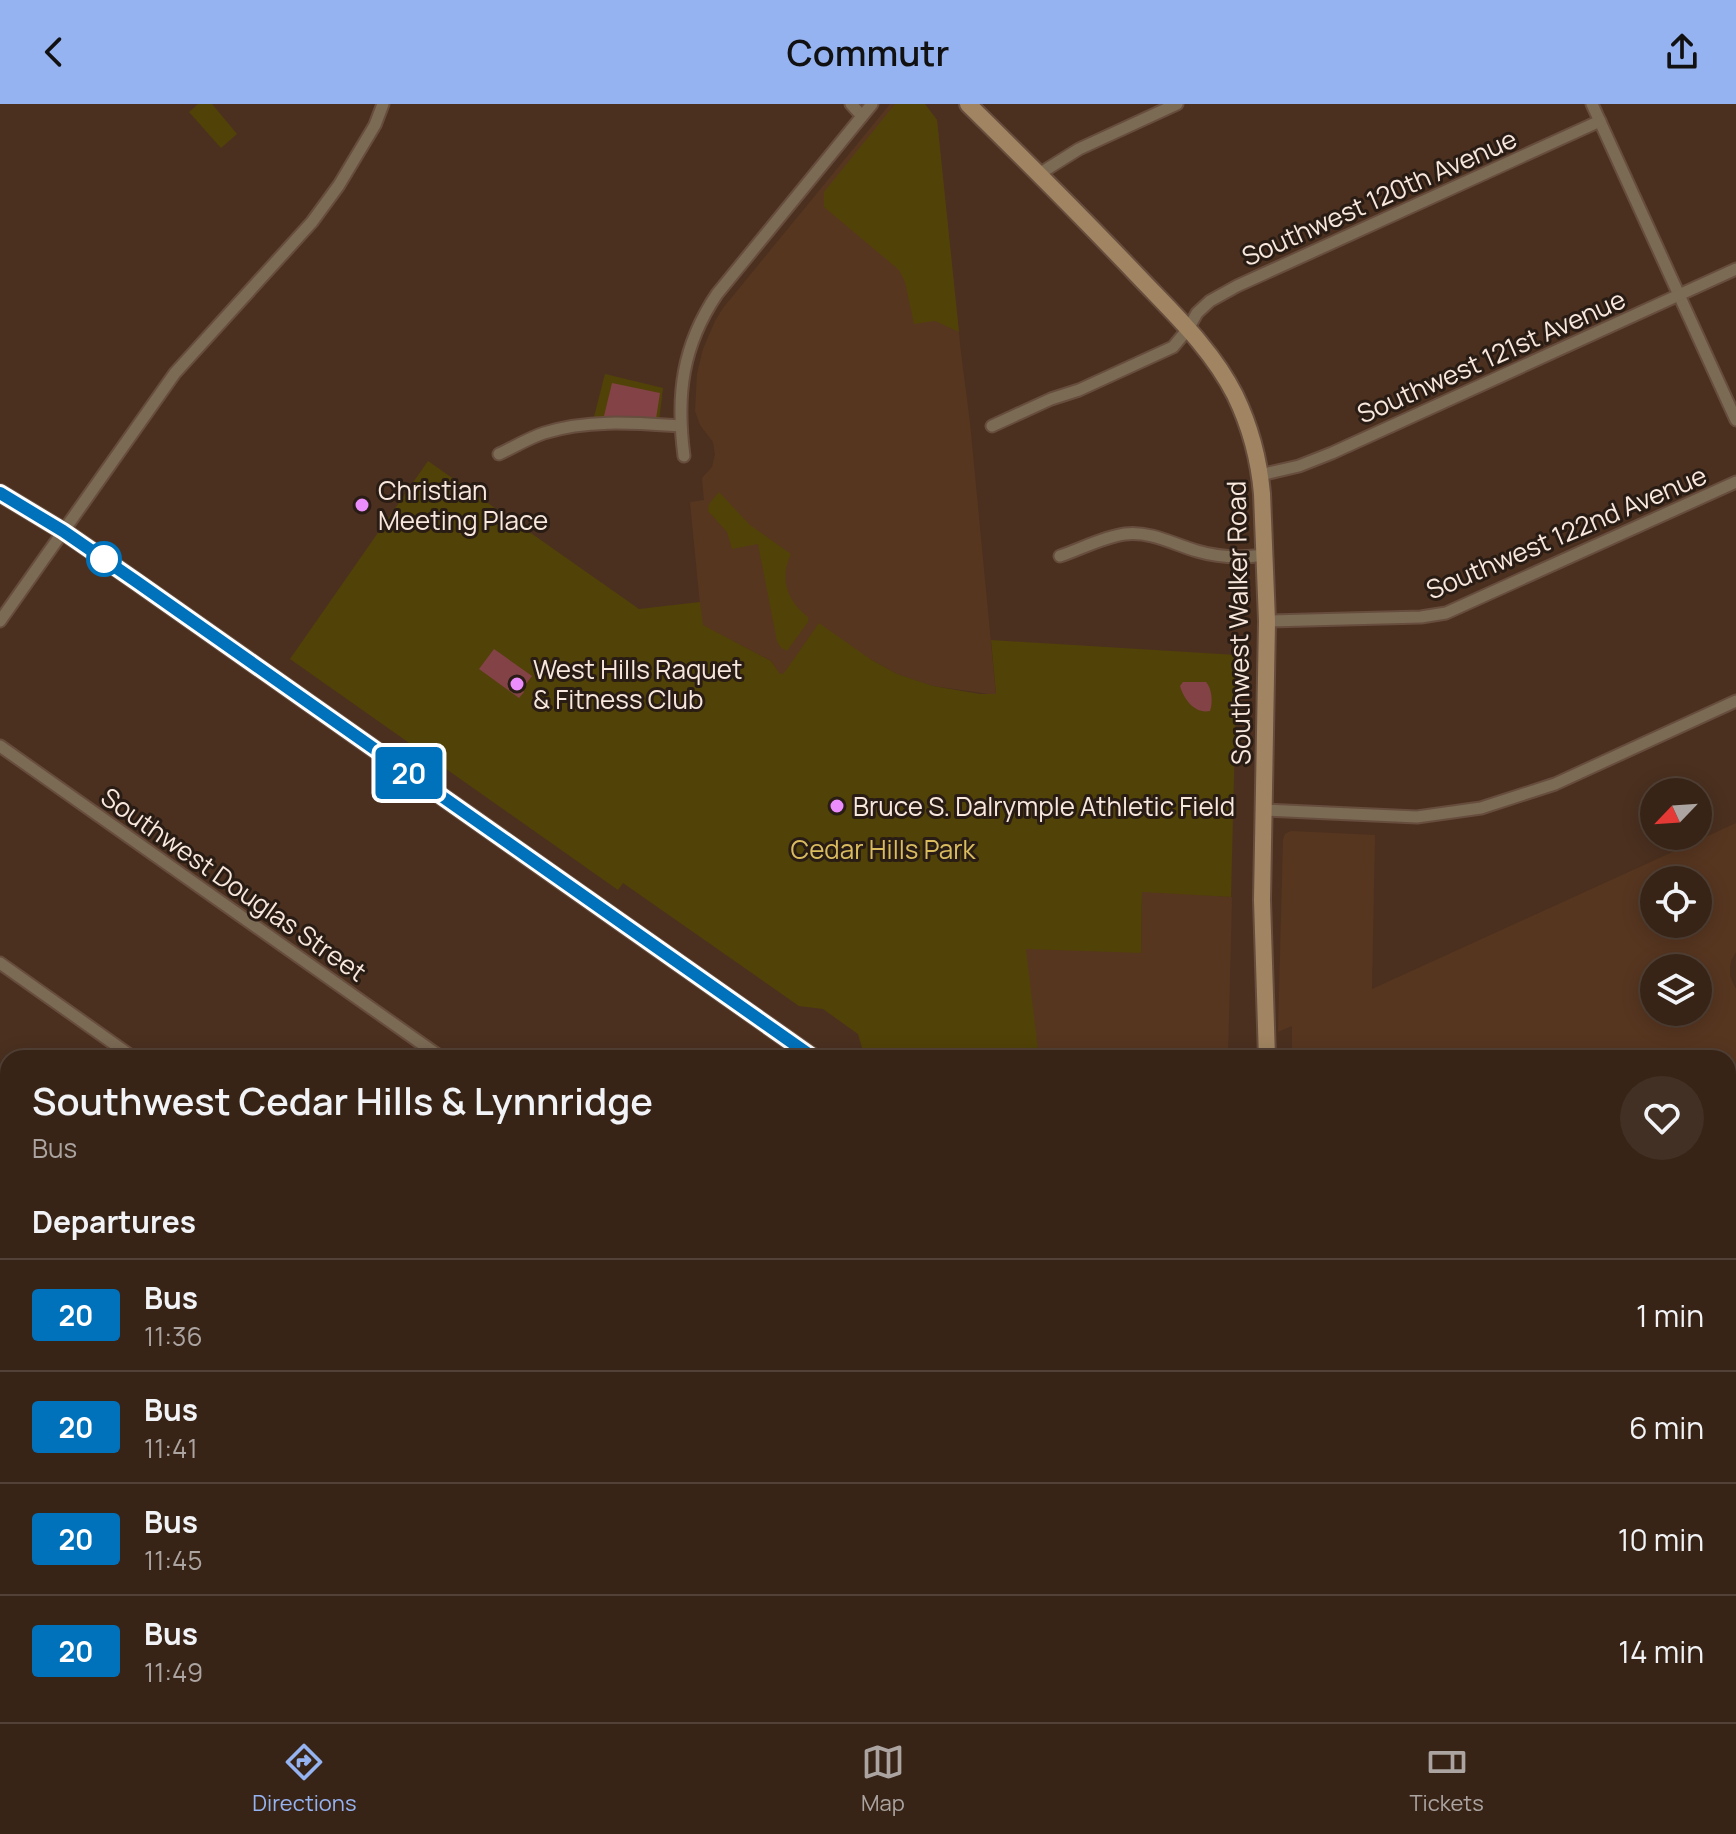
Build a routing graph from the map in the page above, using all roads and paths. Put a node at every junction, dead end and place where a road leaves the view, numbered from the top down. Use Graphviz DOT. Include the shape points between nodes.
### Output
graph roads {
  1 [pos="383,104"];
  2 [pos="851,104"];
  3 [pos="872,104"];
  4 [pos="968,104"];
  5 [pos="1177,104"];
  6 [pos="1592,104"];
  7 [pos="862,116"];
  8 [pos="1600,121"];
  9 [pos="1039,174"];
  10 [pos="1736,269"];
  11 [pos="1679,295"];
  12 [pos="1188,329"];
  13 [pos="1736,420"];
  14 [pos="680,426"];
  15 [pos="992,426"];
  16 [pos="499,454"];
  17 [pos="684,456"];
  18 [pos="1260,475"];
  19 [pos="1736,482"];
  20 [pos="0,493"];
  21 [pos="63,531"];
  22 [pos="1265,555"];
  23 [pos="1060,556"];
  24 [pos="0,621"];
  25 [pos="1267,621"];
  26 [pos="1736,701"];
  27 [pos="0,746"];
  28 [pos="1264,810"];
  29 [pos="0,963"];
  30 [pos="123,1050"];
  31 [pos="431,1050"];
  32 [pos="803,1050"];
  33 [pos="1267,1050"];
  1 -- 21 [label="street" via="339,185 312,222 175,373"];
  2 -- 7 [label="street"];
  3 -- 7 [label="street"];
  4 -- 9 [label="main road, Southwest Walker Road"];
  5 -- 9 [label="street" via="1079,149"];
  6 -- 8 [label="street"];
  7 -- 14 [label="street" via="705,313 682,379"];
  8 -- 11 [label="street"];
  8 -- 12 [label="street, Southwest 120th Avenue" via="1237,286 1210,301"];
  9 -- 12 [label="main road, Southwest Walker Road"];
  10 -- 11 [label="street, Southwest 121st Avenue"];
  11 -- 13 [label="street"];
  11 -- 18 [label="street, Southwest 121st Avenue" via="1332,453"];
  12 -- 15 [label="street, Southwest 120th Avenue" via="1173,347"];
  12 -- 18 [label="main road, Southwest Walker Road" via="1234,394"];
  14 -- 16 [label="street" via="581,425 543,433"];
  14 -- 17 [label="street"];
  18 -- 22 [label="main road, Southwest Walker Road"];
  19 -- 25 [label="street, Southwest 122nd Avenue" via="1446,613"];
  20 -- 21 [label="main road"];
  21 -- 24 [label="street"];
  21 -- 32 [label="main road"];
  22 -- 23 [label="street" via="1210,554 1164,539 1125,534"];
  22 -- 25 [label="main road, Southwest Walker Road"];
  25 -- 28 [label="main road, Southwest Walker Road"];
  26 -- 28 [label="street" via="1555,784 1481,808 1417,817"];
  27 -- 31 [label="street, Southwest Douglas Street"];
  28 -- 33 [label="main road, Southwest Walker Road"];
  29 -- 30 [label="street"];
}
